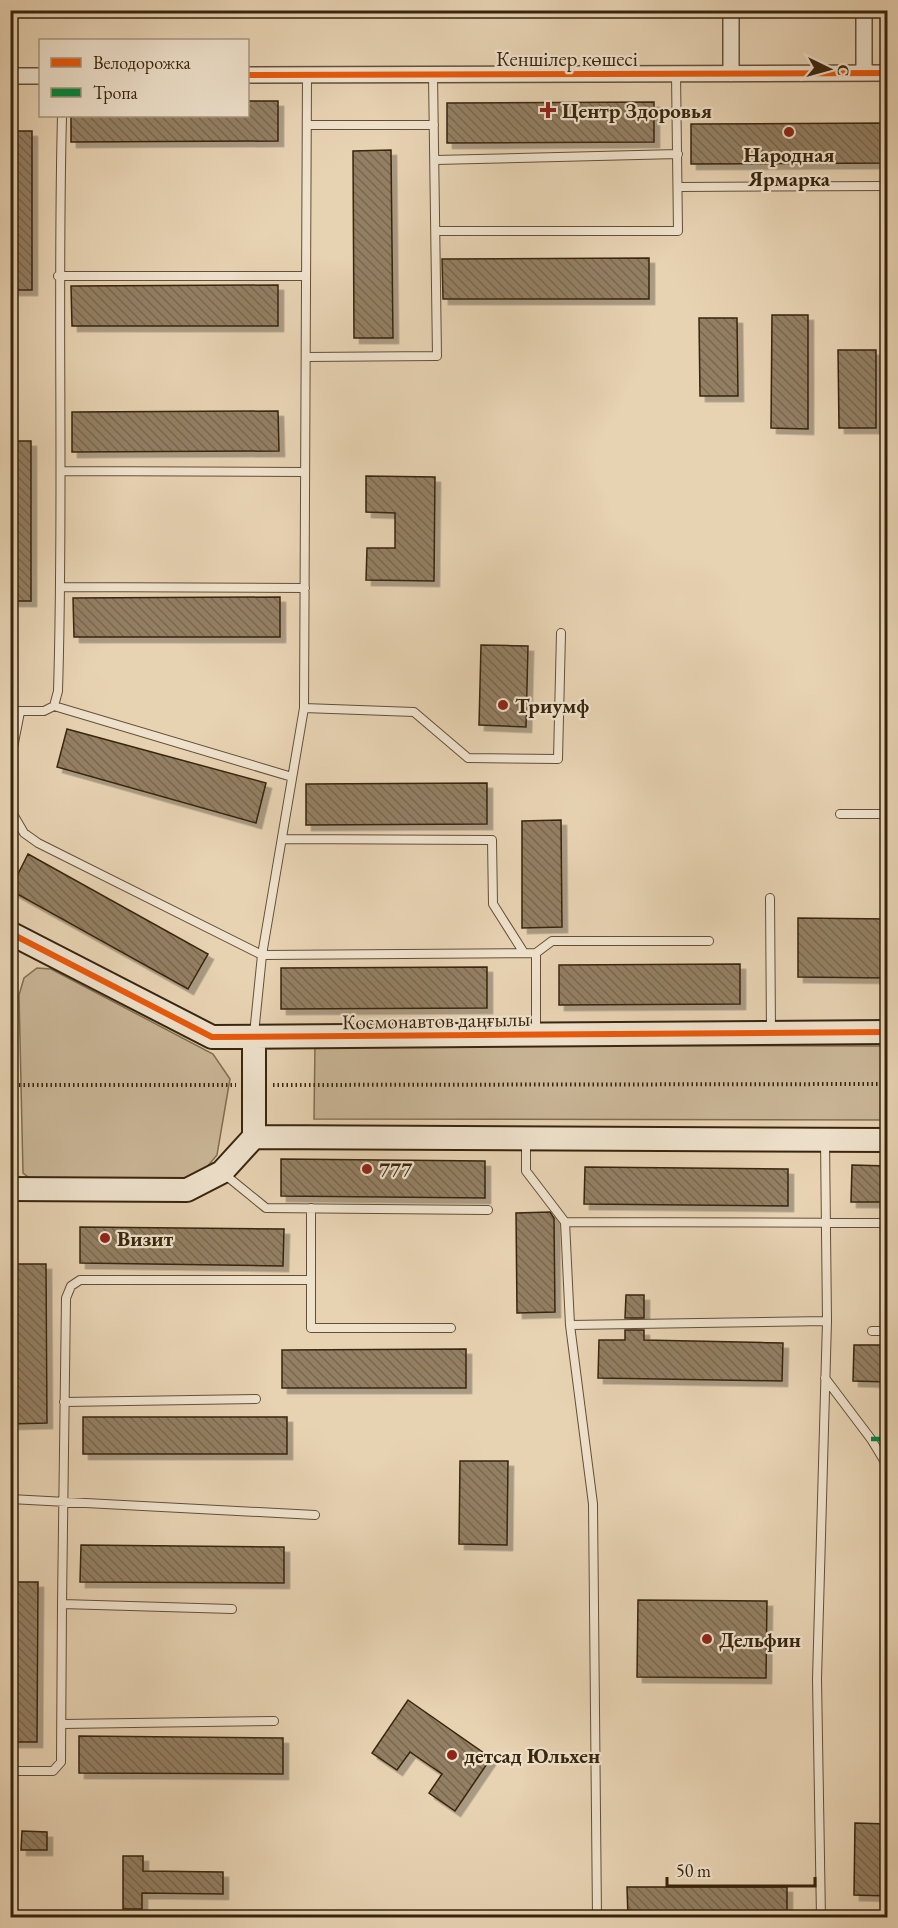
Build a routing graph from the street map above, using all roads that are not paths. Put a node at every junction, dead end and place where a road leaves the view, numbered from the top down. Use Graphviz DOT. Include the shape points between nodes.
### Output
graph roads {
  1 [pos="731,10"];
  2 [pos="864,10"];
  3 [pos="864,73"];
  4 [pos="888,73"];
  5 [pos="676,74"];
  6 [pos="731,74"];
  7 [pos="249,75"];
  8 [pos="433,75"];
  9 [pos="10,76"];
  10 [pos="39,76"];
  11 [pos="307,76"];
  12 [pos="62,117"];
  13 [pos="307,125"];
  14 [pos="434,125"];
  15 [pos="678,154"];
  16 [pos="435,160"];
  17 [pos="888,186"];
  18 [pos="679,187"];
  19 [pos="436,231"];
  20 [pos="58,276"];
  21 [pos="306,276"];
  22 [pos="306,357"];
  23 [pos="62,471"];
  24 [pos="305,472"];
  25 [pos="61,587"];
  26 [pos="305,588"];
  27 [pos="561,633"];
  28 [pos="54,706"];
  29 [pos="304,708"];
  30 [pos="10,711"];
  31 [pos="20,712"];
  32 [pos="10,763"];
  33 [pos="292,777"];
  34 [pos="10,809"];
  35 [pos="840,814"];
  36 [pos="888,814"];
  37 [pos="282,839"];
  38 [pos="770,898"];
  39 [pos="10,933"];
  40 [pos="709,940"];
  41 [pos="524,953"];
  42 [pos="536,953"];
  43 [pos="261,955"];
  44 [pos="888,1032"];
  45 [pos="771,1033"];
  46 [pos="536,1035"];
  47 [pos="254,1038"];
  48 [pos="254,1137"];
  49 [pos="526,1138"];
  50 [pos="825,1140"];
  51 [pos="888,1140"];
  52 [pos="222,1172"];
  53 [pos="10,1189"];
  54 [pos="311,1208"];
  55 [pos="489,1210"];
  56 [pos="566,1222"];
  57 [pos="826,1223"];
  58 [pos="888,1223"];
  59 [pos="311,1280"];
  60 [pos="827,1321"];
  61 [pos="570,1325"];
  62 [pos="451,1328"];
  63 [pos="872,1331"];
  64 [pos="888,1331"];
  65 [pos="825,1378"];
  66 [pos="256,1399"];
  67 [pos="64,1402"];
  68 [pos="888,1467"];
  69 [pos="10,1499"];
  70 [pos="62,1503"];
  71 [pos="315,1515"];
  72 [pos="62,1604"];
  73 [pos="232,1610"];
  74 [pos="274,1721"];
  75 [pos="62,1724"];
  76 [pos="10,1771"];
  77 [pos="597,1917"];
  78 [pos="821,1917"];
  1 -- 6 [label="street"];
  2 -- 3 [label="street"];
  3 -- 4 [label="street, Кеншілер көшесі"];
  3 -- 6 [label="street, Кеншілер көшесі"];
  5 -- 6 [label="street, Кеншілер көшесі"];
  5 -- 8 [label="street, Кеншілер көшесі"];
  5 -- 15 [label="lane"];
  7 -- 11 [label="street, Кеншілер көшесі"];
  8 -- 11 [label="street, Кеншілер көшесі"];
  8 -- 14 [label="lane"];
  9 -- 10 [label="street"];
  11 -- 13 [label="lane"];
  12 -- 20 [label="lane"];
  13 -- 14 [label="lane"];
  13 -- 21 [label="lane"];
  14 -- 16 [label="lane"];
  15 -- 16 [label="lane"];
  15 -- 18 [label="lane"];
  16 -- 19 [label="lane"];
  17 -- 18 [label="lane"];
  18 -- 19 [label="lane" via="678,231"];
  19 -- 22 [label="lane" via="437,356"];
  20 -- 21 [label="lane"];
  20 -- 23 [label="lane"];
  21 -- 22 [label="lane"];
  22 -- 24 [label="lane"];
  23 -- 24 [label="lane"];
  23 -- 25 [label="lane"];
  24 -- 26 [label="lane"];
  25 -- 26 [label="lane"];
  25 -- 28 [label="lane" via="58,691"];
  26 -- 29 [label="lane"];
  27 -- 29 [label="lane" via="558,759 468,758 414,712"];
  28 -- 31 [label="lane" via="44,711"];
  28 -- 33 [label="lane"];
  29 -- 33 [label="lane"];
  30 -- 31 [label="lane"];
  31 -- 32 [label="lane"];
  33 -- 37 [label="lane"];
  34 -- 43 [label="lane" via="24,833 38,843"];
  35 -- 36 [label="lane"];
  37 -- 41 [label="lane" via="492,840 493,904"];
  37 -- 43 [label="lane"];
  38 -- 45 [label="lane"];
  39 -- 47 [label="street, Космонавтов даңғылы" via="212,1037"];
  40 -- 42 [label="lane" via="552,941"];
  41 -- 42 [label="lane"];
  41 -- 43 [label="lane"];
  42 -- 46 [label="lane"];
  43 -- 47 [label="lane"];
  44 -- 45 [label="street, Космонавтов даңғылы"];
  45 -- 46 [label="street, Космонавтов даңғылы"];
  46 -- 47 [label="street, Космонавтов даңғылы"];
  47 -- 48 [label="street"];
  48 -- 49 [label="street"];
  48 -- 52 [label="street"];
  49 -- 50 [label="street"];
  49 -- 56 [label="lane" via="526,1171"];
  50 -- 51 [label="street"];
  50 -- 57 [label="lane"];
  52 -- 53 [label="street" via="187,1190"];
  52 -- 54 [label="lane" via="266,1208"];
  54 -- 55 [label="lane"];
  54 -- 59 [label="lane"];
  56 -- 57 [label="lane"];
  56 -- 61 [label="lane"];
  57 -- 58 [label="lane"];
  57 -- 60 [label="lane"];
  59 -- 62 [label="lane" via="311,1328"];
  59 -- 67 [label="lane" via="80,1280 71,1286 66,1298"];
  60 -- 61 [label="lane"];
  60 -- 65 [label="lane"];
  61 -- 77 [label="lane" via="593,1504"];
  63 -- 64 [label="lane"];
  65 -- 68 [label="lane"];
  65 -- 78 [label="lane" via="817,1679"];
  66 -- 67 [label="lane"];
  67 -- 70 [label="lane"];
  69 -- 70 [label="lane"];
  70 -- 71 [label="lane"];
  70 -- 72 [label="lane"];
  72 -- 73 [label="lane"];
  72 -- 75 [label="lane"];
  74 -- 75 [label="lane"];
  75 -- 76 [label="lane" via="58,1768"];
}
